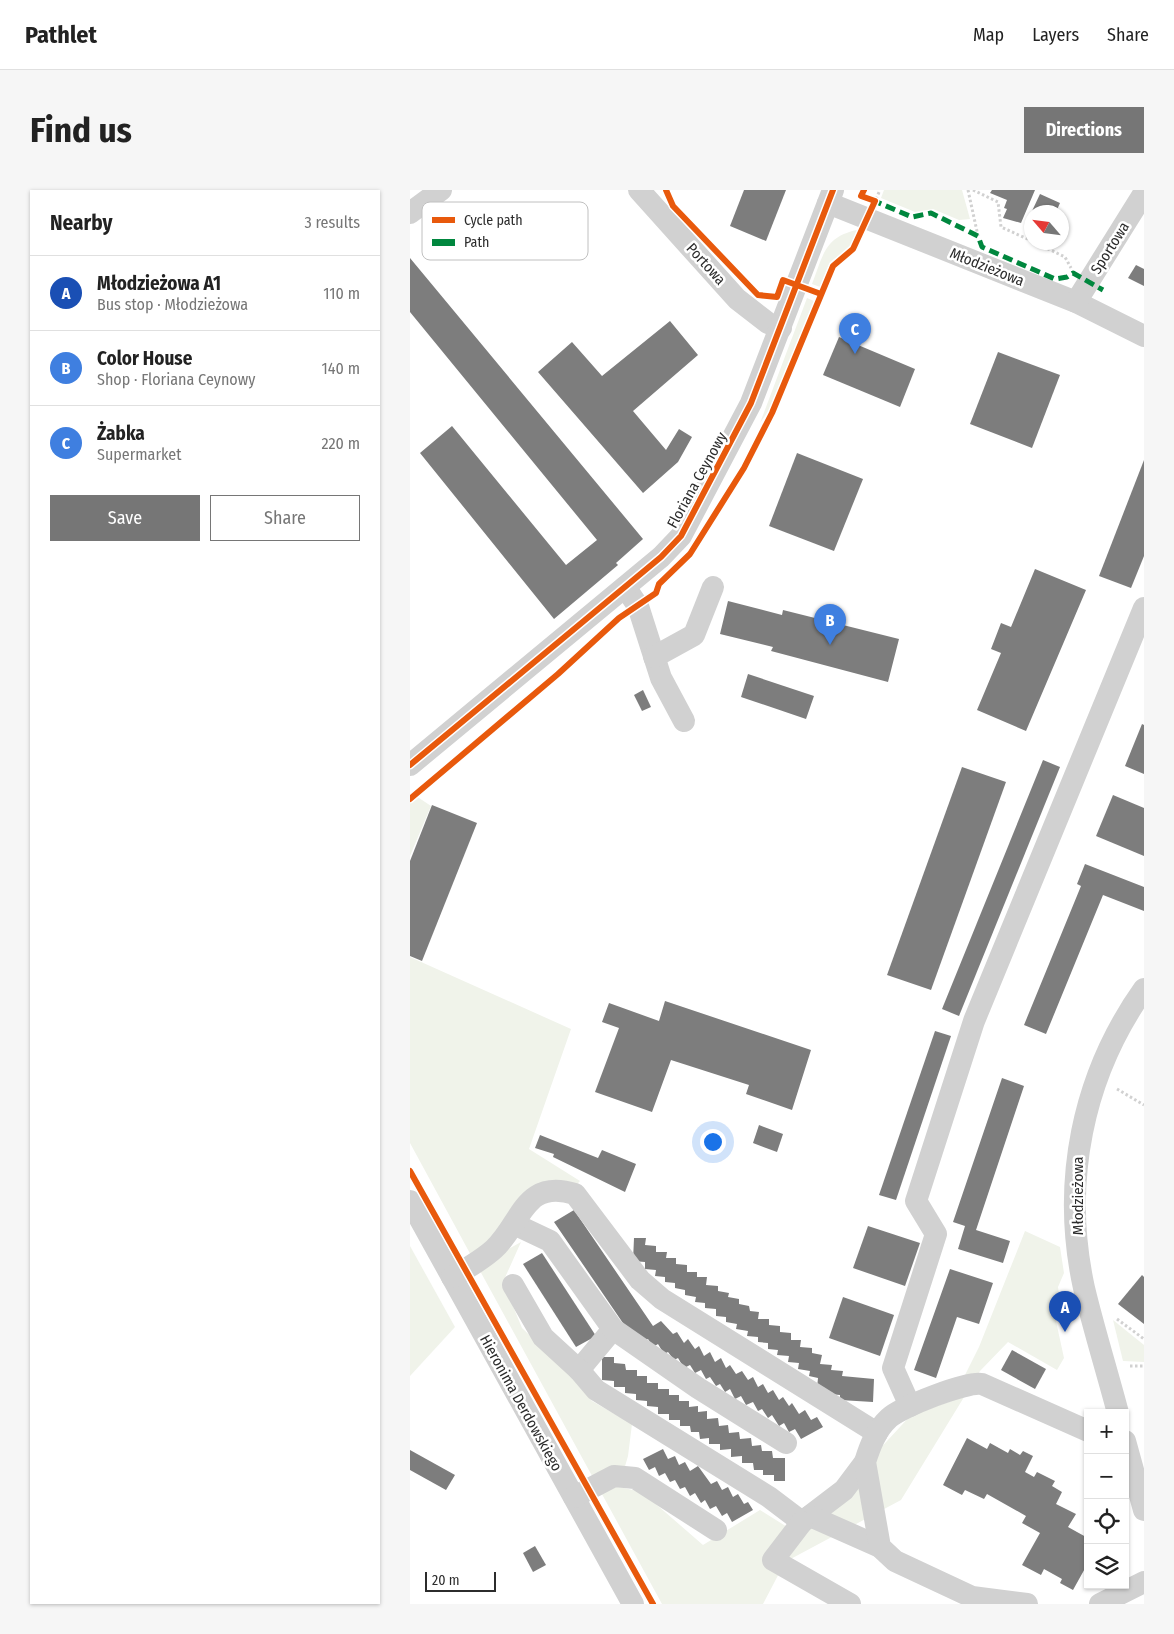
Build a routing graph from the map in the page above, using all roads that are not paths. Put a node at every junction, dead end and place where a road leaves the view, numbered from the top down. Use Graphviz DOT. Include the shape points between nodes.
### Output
graph roads {
  1 [pos="441,190"];
  2 [pos="639,190"];
  3 [pos="1144,193"];
  4 [pos="831,197"];
  5 [pos="425,202"];
  6 [pos="422,204"];
  7 [pos="410,213"];
  8 [pos="1076,302"];
  9 [pos="781,328"];
  10 [pos="1144,336"];
  11 [pos="625,587"];
  12 [pos="713,587"];
  13 [pos="1144,608"];
  14 [pos="654,657"];
  15 [pos="684,720"];
  16 [pos="410,765"];
  17 [pos="1144,988"];
  18 [pos="410,1201"];
  19 [pos="514,1224"];
  20 [pos="452,1278"];
  21 [pos="513,1285"];
  22 [pos="614,1329"];
  23 [pos="579,1370"];
  24 [pos="910,1406"];
  25 [pos="1117,1409"];
  26 [pos="1084,1429"];
  27 [pos="877,1433"];
  28 [pos="786,1443"];
  29 [pos="1129,1454"];
  30 [pos="865,1462"];
  31 [pos="574,1498"];
  32 [pos="1144,1510"];
  33 [pos="806,1519"];
  34 [pos="716,1530"];
  35 [pos="880,1547"];
  36 [pos="1144,1582"];
  37 [pos="633,1604"];
  38 [pos="850,1604"];
  39 [pos="1026,1604"];
  40 [pos="1100,1604"];
  1 -- 5 [label="street"];
  2 -- 9 [label="street, Portowa" via="737,299 768,323"];
  3 -- 8 [label="street, Sportowa"];
  4 -- 8 [label="street, Młodzieżowa"];
  4 -- 9 [label="street, Floriana Ceynowy"];
  6 -- 7 [label="street"];
  8 -- 10 [label="street, Młodzieżowa"];
  9 -- 11 [label="street, Floriana Ceynowy" via="751,404 681,536"];
  11 -- 14 [label="street" via="638,606"];
  11 -- 16 [label="street, Floriana Ceynowy"];
  12 -- 14 [label="street" via="694,635"];
  13 -- 24 [label="street" via="974,1021 916,1201 936,1234 893,1368"];
  14 -- 15 [label="street" via="666,689"];
  17 -- 25 [label="street, Młodzieżowa" via="1111,1044 1090,1096 1081,1130 1076,1174 1075,1219 1084,1287"];
  18 -- 20 [label="street, Hieronima Derdowskiego"];
  19 -- 20 [label="street" via="494,1249"];
  19 -- 22 [label="street" via="550,1240"];
  19 -- 27 [label="street" via="529,1200 542,1194 565,1191 575,1194 640,1280 662,1299"];
  20 -- 31 [label="street, Hieronima Derdowskiego"];
  21 -- 23 [label="street" via="544,1337"];
  22 -- 23 [label="street"];
  22 -- 28 [label="street" via="698,1388"];
  23 -- 33 [label="street" via="596,1390"];
  24 -- 26 [label="street" via="975,1382"];
  24 -- 27 [label="street" via="894,1414"];
  27 -- 30 [label="street"];
  29 -- 32 [label="street"];
  30 -- 33 [label="street" via="844,1490"];
  30 -- 35 [label="street"];
  31 -- 34 [label="street" via="614,1476 635,1478"];
  31 -- 37 [label="street, Hieronima Derdowskiego"];
  33 -- 35 [label="street"];
  33 -- 38 [label="street" via="773,1560"];
  35 -- 39 [label="street" via="895,1561 972,1597"];
  36 -- 40 [label="street"];
}
